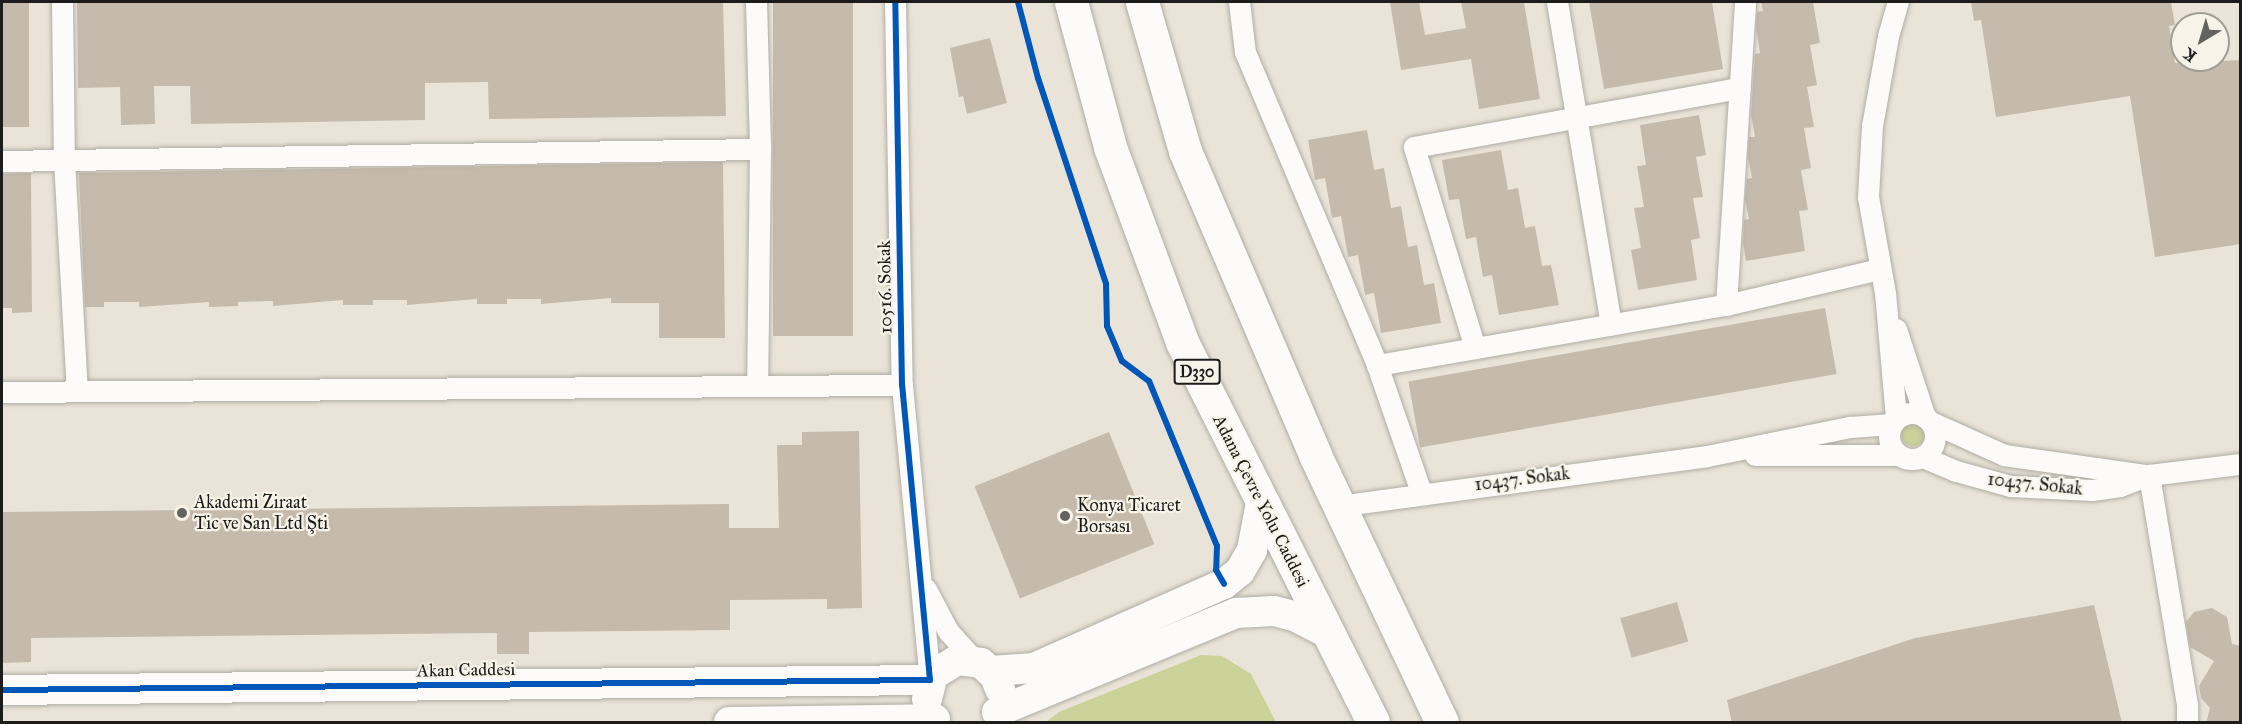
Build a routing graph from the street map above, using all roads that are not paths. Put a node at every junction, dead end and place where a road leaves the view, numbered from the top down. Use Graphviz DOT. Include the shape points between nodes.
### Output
graph roads {
  1 [pos="62,2"];
  2 [pos="756,2"];
  3 [pos="895,2"];
  4 [pos="1071,2"];
  5 [pos="1142,2"];
  6 [pos="1239,2"];
  7 [pos="1557,2"];
  8 [pos="1745,2"];
  9 [pos="1898,2"];
  10 [pos="1740,88"];
  11 [pos="1576,119"];
  12 [pos="760,149"];
  13 [pos="64,160"];
  14 [pos="2,161"];
  15 [pos="1880,269"];
  16 [pos="1885,293"];
  17 [pos="1726,304"];
  18 [pos="1611,325"];
  19 [pos="1475,348"];
  20 [pos="1377,365"];
  21 [pos="902,386"];
  22 [pos="757,387"];
  23 [pos="76,391"];
  24 [pos="2,392"];
  25 [pos="1928,419"];
  26 [pos="1894,421"];
  27 [pos="1899,455"];
  28 [pos="1707,456"];
  29 [pos="1923,457"];
  30 [pos="2241,464"];
  31 [pos="2149,475"];
  32 [pos="1421,492"];
  33 [pos="1262,503"];
  34 [pos="1338,506"];
  35 [pos="918,572"];
  36 [pos="1327,633"];
  37 [pos="983,666"];
  38 [pos="930,681"];
  39 [pos="2,690"];
  40 [pos="994,719"];
  41 [pos="937,721"];
  42 [pos="729,723"];
  43 [pos="1373,723"];
  44 [pos="1442,723"];
  45 [pos="2187,723"];
  1 -- 13 [label="street"];
  2 -- 12 [label="street"];
  3 -- 21 [label="street, 10516. Sokak"];
  4 -- 33 [label="highway, Adana Çevre Yolu Caddesi / D330" via="1110,147 1182,342"];
  5 -- 34 [label="highway" via="1185,151"];
  6 -- 20 [label="street" via="1245,52"];
  7 -- 11 [label="street"];
  8 -- 10 [label="street"];
  9 -- 15 [label="street" via="1872,126 1868,197"];
  10 -- 11 [label="street"];
  10 -- 17 [label="street"];
  11 -- 18 [label="street"];
  11 -- 19 [label="street" via="1414,147"];
  12 -- 13 [label="street"];
  12 -- 22 [label="street"];
  13 -- 14 [label="street"];
  13 -- 23 [label="street"];
  15 -- 16 [label="street"];
  15 -- 17 [label="street"];
  16 -- 25 [label="street"];
  16 -- 26 [label="street"];
  17 -- 18 [label="street"];
  18 -- 19 [label="street"];
  19 -- 20 [label="street"];
  20 -- 32 [label="street"];
  21 -- 22 [label="street"];
  21 -- 35 [label="street, 10516. Sokak"];
  22 -- 23 [label="street"];
  23 -- 24 [label="street"];
  25 -- 26 [label="street" via="1911,412"];
  25 -- 29 [label="street" via="1934,445"];
  25 -- 31 [label="street, 10437. Sokak" via="2004,455"];
  26 -- 27 [label="street" via="1888,437"];
  26 -- 28 [label="street, 10437. Sokak"];
  27 -- 28 [label="street, 10437. Sokak"];
  27 -- 29 [label="street"];
  28 -- 32 [label="street, 10437. Sokak"];
  29 -- 31 [label="street, 10437. Sokak" via="1982,480 2039,489 2092,490 2120,486"];
  30 -- 31 [label="street, 10437. Sokak"];
  31 -- 45 [label="street"];
  32 -- 34 [label="street, 10437. Sokak"];
  33 -- 36 [label="highway, Adana Çevre Yolu Caddesi / D330"];
  33 -- 37 [label="street" via="1252,550 1240,571 1224,584 1034,668"];
  34 -- 44 [label="highway"];
  35 -- 37 [label="street" via="948,632"];
  35 -- 38 [label="street, 10516. Sokak"];
  36 -- 40 [label="street" via="1294,616 1274,611 1236,614"];
  36 -- 43 [label="highway, Adana Çevre Yolu Caddesi / D330"];
  37 -- 38 [label="street" via="951,661"];
  37 -- 40 [label="street" via="1000,694"];
  38 -- 39 [label="street, Akan Caddesi"];
  38 -- 41 [label="street" via="927,704"];
  41 -- 42 [label="street"];
}
